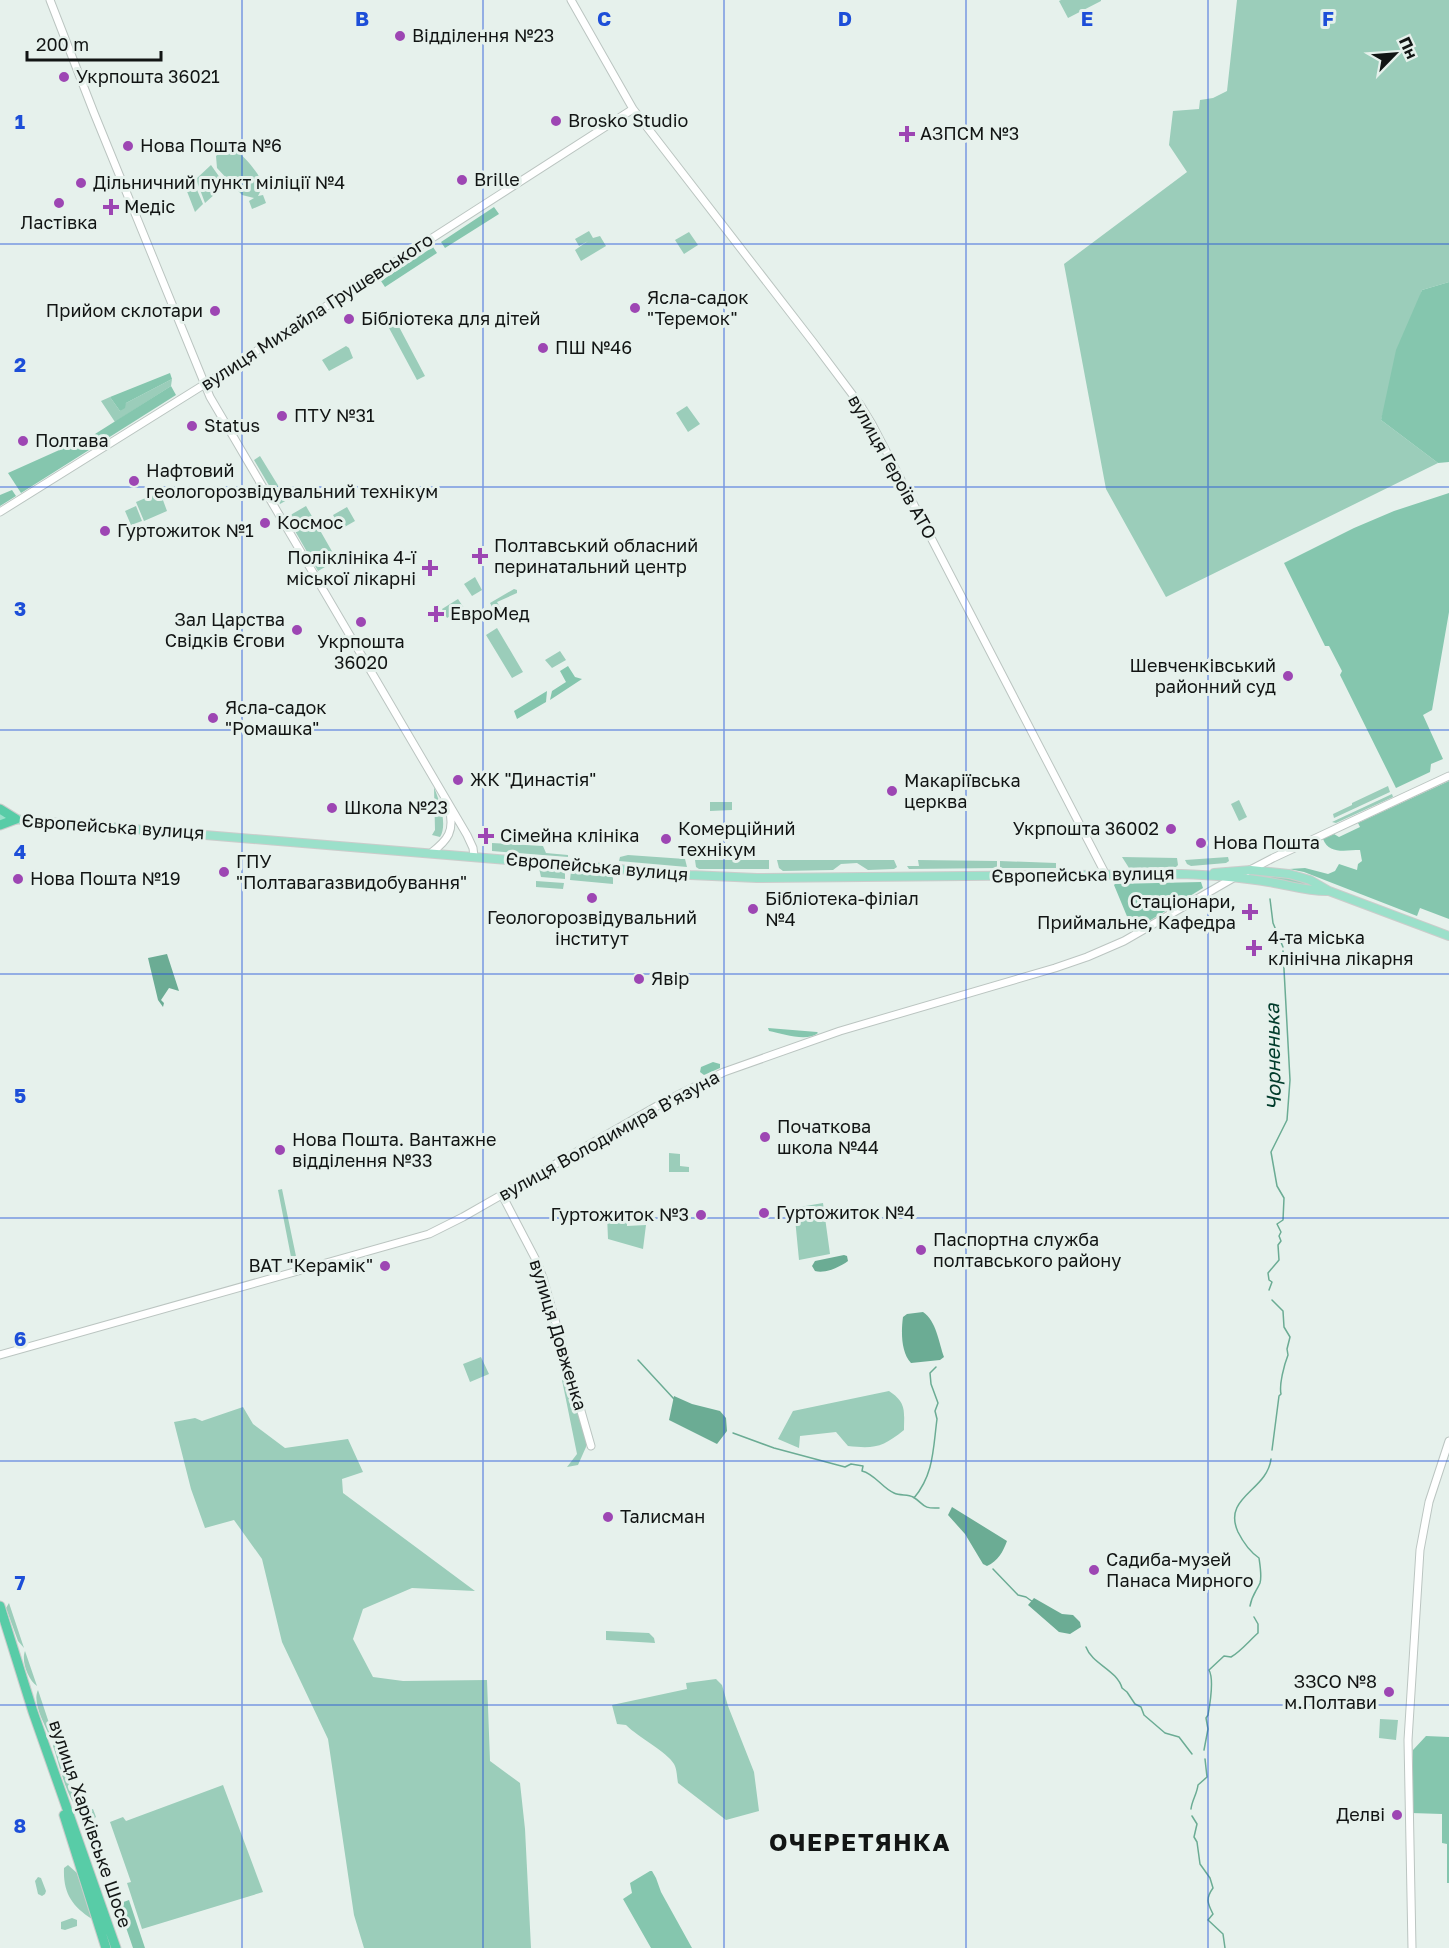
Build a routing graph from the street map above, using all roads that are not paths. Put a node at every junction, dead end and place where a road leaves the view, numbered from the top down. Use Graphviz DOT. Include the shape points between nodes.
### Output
graph roads {
  1 [pos="50,0"];
  2 [pos="571,0"];
  3 [pos="633,109"];
  4 [pos="205,384"];
  5 [pos="0,512"];
  6 [pos="1449,776"];
  7 [pos="448,803"];
  8 [pos="0,809"];
  9 [pos="0,818"];
  10 [pos="16,819"];
  11 [pos="0,825"];
  12 [pos="431,853"];
  13 [pos="474,857"];
  14 [pos="1251,870"];
  15 [pos="1106,875"];
  16 [pos="1196,875"];
  17 [pos="1235,878"];
  18 [pos="1329,891"];
  19 [pos="1449,936"];
  20 [pos="502,1195"];
  21 [pos="0,1355"];
  22 [pos="1449,1441"];
  23 [pos="591,1446"];
  24 [pos="0,1606"];
  25 [pos="73,1832"];
  26 [pos="106,1948"];
  27 [pos="116,1948"];
  28 [pos="1412,1948"];
  1 -- 4 [label="main road"];
  2 -- 3 [label="main road, вулиця Героїв АТО"];
  3 -- 4 [label="main road, вулиця Михайла Грушевського"];
  3 -- 15 [label="main road, вулиця Героїв АТО" via="872,424"];
  4 -- 5 [label="main road, вулиця Михайла Грушевського"];
  4 -- 7 [label="main road"];
  6 -- 14 [label="main road, вулиця Володимира В'язуна"];
  7 -- 12 [label="main road" via="450,833"];
  7 -- 13 [label="main road" via="473,848"];
  8 -- 10 [label="highway"];
  9 -- 10 [label="main road, Європейська вулиця"];
  10 -- 11 [label="highway"];
  10 -- 12 [label="main road, Європейська вулиця"];
  12 -- 13 [label="main road, Європейська вулиця"];
  13 -- 15 [label="main road, Європейська вулиця" via="757,878"];
  14 -- 16 [label="main road, Європейська вулиця"];
  14 -- 17 [label="main road, вулиця Володимира В'язуна"];
  14 -- 18 [label="main road, Європейська вулиця" via="1289,874"];
  15 -- 16 [label="main road, Європейська вулиця"];
  16 -- 17 [label="main road, Європейська вулиця"];
  17 -- 18 [label="main road, Європейська вулиця"];
  17 -- 20 [label="main road, вулиця Володимира В'язуна" via="1087,957 840,1031 724,1072"];
  18 -- 19 [label="main road, Європейська вулиця"];
  20 -- 21 [label="main road, вулиця Володимира В'язуна" via="429,1234"];
  20 -- 23 [label="main road, вулиця Довженка" via="543,1278"];
  22 -- 28 [label="main road" via="1429,1502 1420,1550 1408,1740"];
  24 -- 25 [label="highway, вулиця Харківське Шосе"];
  25 -- 26 [label="highway, вулиця Харківське Шосе"];
  25 -- 27 [label="highway, вулиця Харківське Шосе"];
}
